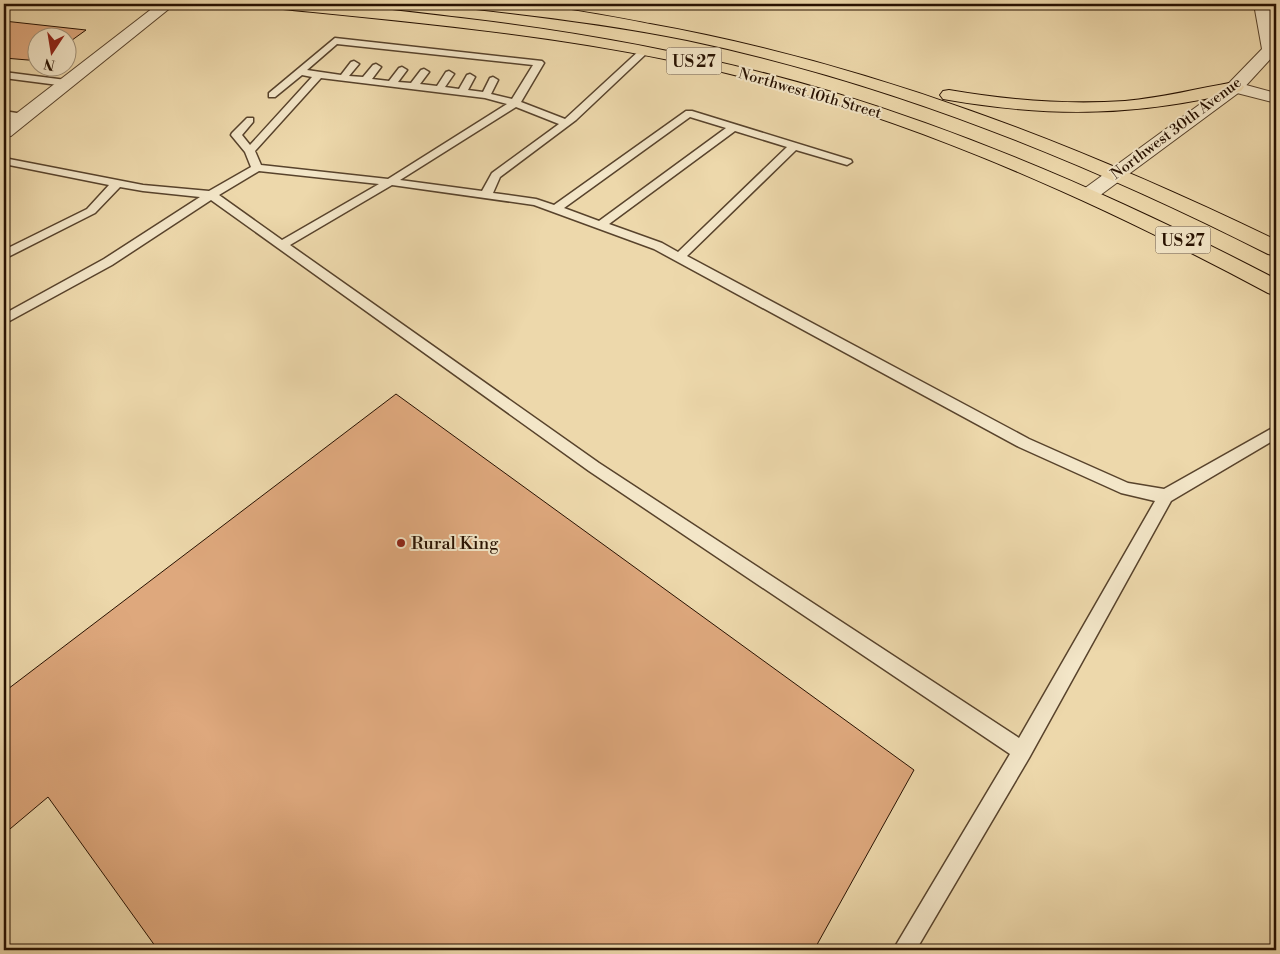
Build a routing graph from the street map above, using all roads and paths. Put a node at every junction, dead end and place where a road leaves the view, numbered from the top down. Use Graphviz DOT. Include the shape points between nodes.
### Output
graph roads {
  1 [pos="167,4"];
  2 [pos="283,4"];
  3 [pos="476,4"];
  4 [pos="1261,4"];
  5 [pos="369,45"];
  6 [pos="392,48"];
  7 [pos="416,50"];
  8 [pos="644,51"];
  9 [pos="438,52"];
  10 [pos="361,55"];
  11 [pos="461,55"];
  12 [pos="483,57"];
  13 [pos="384,58"];
  14 [pos="505,59"];
  15 [pos="408,61"];
  16 [pos="431,63"];
  17 [pos="354,64"];
  18 [pos="455,65"];
  19 [pos="376,67"];
  20 [pos="476,68"];
  21 [pos="402,70"];
  22 [pos="499,70"];
  23 [pos="300,72"];
  24 [pos="424,72"];
  25 [pos="449,74"];
  26 [pos="4,75"];
  27 [pos="319,75"];
  28 [pos="470,77"];
  29 [pos="342,79"];
  30 [pos="493,80"];
  31 [pos="862,80"];
  32 [pos="365,81"];
  33 [pos="66,83"];
  34 [pos="391,84"];
  35 [pos="414,86"];
  36 [pos="1235,87"];
  37 [pos="439,90"];
  38 [pos="462,92"];
  39 [pos="486,94"];
  40 [pos="272,95"];
  41 [pos="1276,98"];
  42 [pos="514,103"];
  43 [pos="4,114"];
  44 [pos="23,117"];
  45 [pos="250,120"];
  46 [pos="566,123"];
  47 [pos="734,127"];
  48 [pos="4,132"];
  49 [pos="794,146"];
  50 [pos="250,151"];
  51 [pos="4,161"];
  52 [pos="847,162"];
  53 [pos="257,168"];
  54 [pos="1117,173"];
  55 [pos="390,182"];
  56 [pos="117,183"];
  57 [pos="211,195"];
  58 [pos="486,195"];
  59 [pos="1088,195"];
  60 [pos="556,209"];
  61 [pos="601,225"];
  62 [pos="282,245"];
  63 [pos="1276,249"];
  64 [pos="4,255"];
  65 [pos="679,257"];
  66 [pos="1276,288"];
  67 [pos="4,320"];
  68 [pos="1276,432"];
  69 [pos="1166,496"];
  70 [pos="1022,751"];
  71 [pos="904,950"];
  1 -- 33 [label="street"];
  2 -- 8 [label="highway, Northwest 10th Street / US 27" via="528,31"];
  3 -- 31 [label="highway, Northwest 10th Street / US 27" via="689,36"];
  4 -- 36 [label="street, Northwest 30th Avenue" via="1270,50"];
  5 -- 6 [label="lane"];
  5 -- 10 [label="lane"];
  5 -- 23 [label="lane" via="335,41"];
  6 -- 7 [label="lane"];
  6 -- 13 [label="lane"];
  7 -- 9 [label="lane"];
  7 -- 15 [label="lane"];
  8 -- 46 [label="lane"];
  8 -- 59 [label="highway, Northwest 10th Street / US 27" via="744,73 838,100 986,152"];
  9 -- 11 [label="lane"];
  9 -- 16 [label="lane"];
  11 -- 12 [label="lane"];
  11 -- 18 [label="lane"];
  12 -- 14 [label="lane"];
  12 -- 20 [label="lane"];
  14 -- 22 [label="lane"];
  14 -- 42 [label="lane" via="539,63"];
  17 -- 29 [label="lane"];
  19 -- 32 [label="lane"];
  21 -- 34 [label="lane"];
  23 -- 27 [label="lane"];
  23 -- 40 [label="lane"];
  24 -- 35 [label="lane"];
  25 -- 37 [label="lane"];
  26 -- 33 [label="lane"];
  27 -- 29 [label="lane"];
  27 -- 50 [label="lane"];
  28 -- 38 [label="lane"];
  29 -- 32 [label="lane"];
  30 -- 39 [label="lane"];
  31 -- 36 [label="highway" via="961,98 1087,108 1150,103"];
  31 -- 54 [label="highway, Northwest 10th Street / US 27" via="970,116"];
  32 -- 34 [label="lane"];
  33 -- 44 [label="street"];
  34 -- 35 [label="lane"];
  35 -- 37 [label="lane"];
  36 -- 41 [label="street"];
  36 -- 54 [label="street, Northwest 30th Avenue"];
  37 -- 38 [label="lane"];
  38 -- 39 [label="lane"];
  39 -- 42 [label="lane"];
  42 -- 46 [label="lane"];
  42 -- 55 [label="lane"];
  43 -- 44 [label="lane"];
  44 -- 48 [label="street"];
  45 -- 50 [label="lane" via="236,135"];
  46 -- 58 [label="lane" via="496,175"];
  47 -- 49 [label="lane"];
  47 -- 60 [label="lane" via="689,113"];
  47 -- 61 [label="lane"];
  49 -- 52 [label="lane"];
  49 -- 65 [label="lane"];
  50 -- 53 [label="lane"];
  51 -- 56 [label="lane"];
  53 -- 55 [label="lane"];
  53 -- 57 [label="lane"];
  54 -- 59 [label="street, Northwest 30th Avenue"];
  54 -- 63 [label="highway, US 27"];
  55 -- 58 [label="lane"];
  55 -- 62 [label="lane"];
  56 -- 57 [label="lane"];
  56 -- 64 [label="lane" via="91,211"];
  57 -- 62 [label="lane"];
  57 -- 67 [label="lane" via="108,262"];
  58 -- 60 [label="lane" via="536,202"];
  59 -- 66 [label="highway, US 27"];
  60 -- 61 [label="lane"];
  61 -- 65 [label="lane"];
  62 -- 70 [label="lane" via="594,467"];
  65 -- 69 [label="lane" via="1024,443 1126,489"];
  68 -- 69 [label="lane"];
  69 -- 70 [label="lane"];
  70 -- 71 [label="lane"];
}
